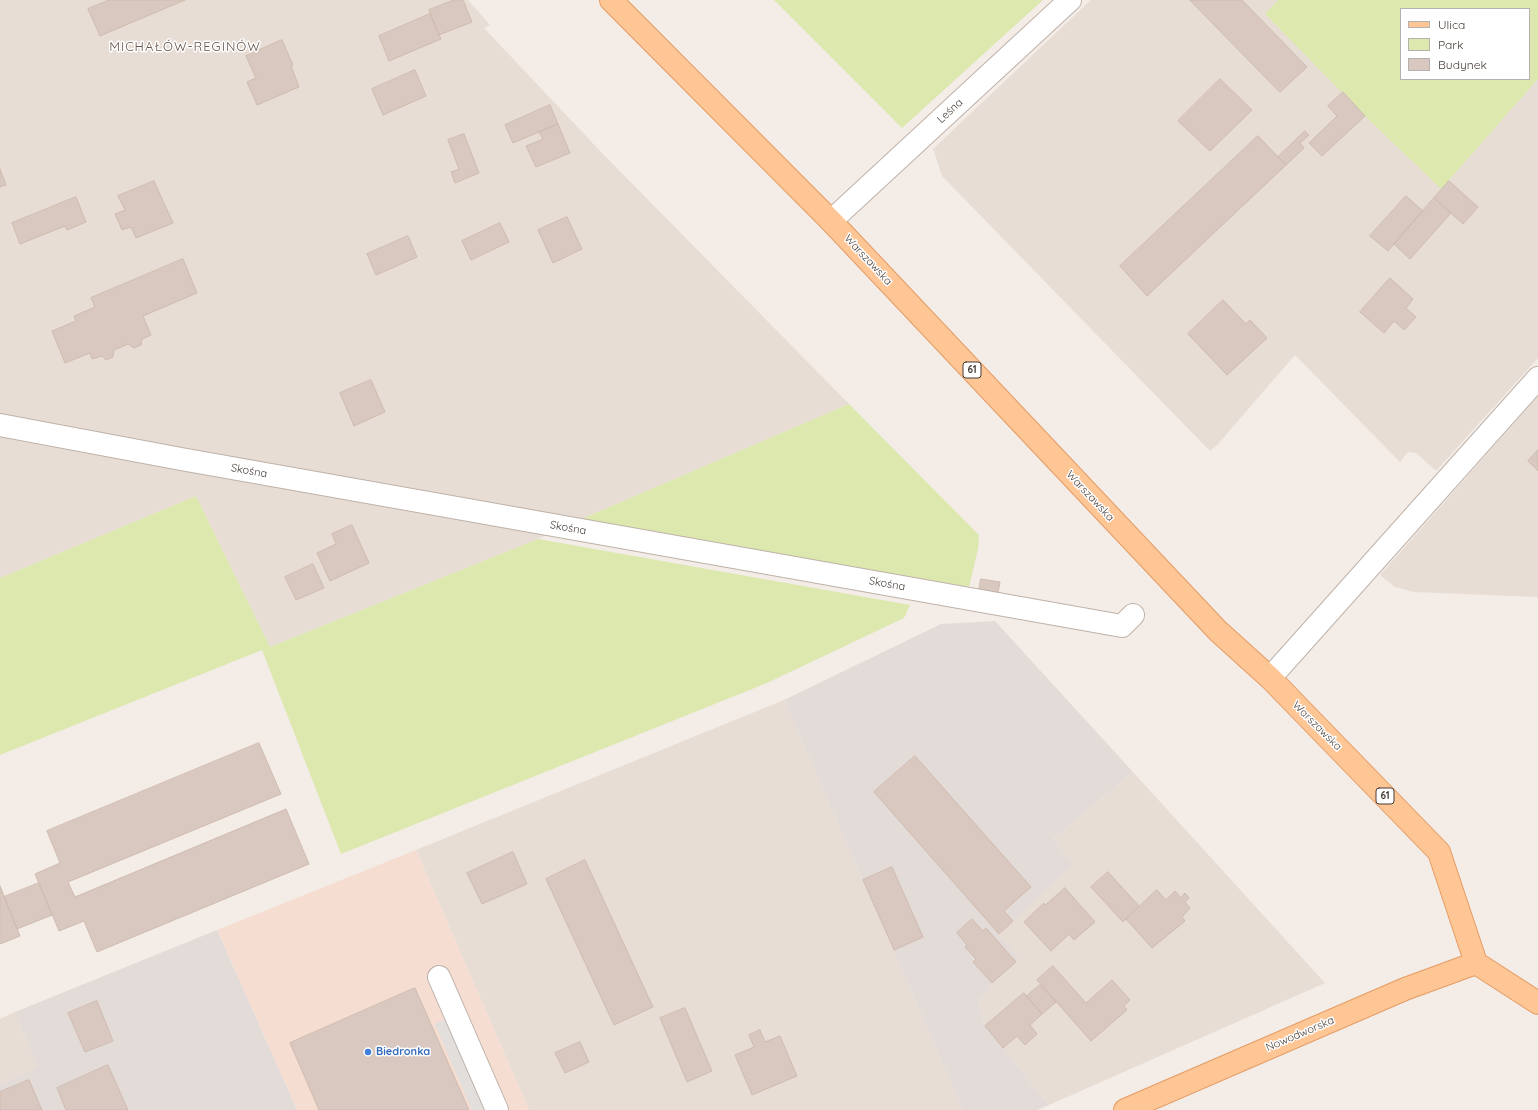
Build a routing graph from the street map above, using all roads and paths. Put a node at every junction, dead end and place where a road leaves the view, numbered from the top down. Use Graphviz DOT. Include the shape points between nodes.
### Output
graph roads {
  1 [pos="611,0"];
  2 [pos="1070,0"];
  3 [pos="831,221"];
  4 [pos="1538,378"];
  5 [pos="0,425"];
  6 [pos="1133,615"];
  7 [pos="1270,678"];
  8 [pos="1476,962"];
  9 [pos="439,977"];
  10 [pos="1538,1003"];
  11 [pos="498,1110"];
  12 [pos="1125,1110"];
  1 -- 3 [label="main road, Warszawska / 61"];
  2 -- 3 [label="street, Leśna"];
  3 -- 7 [label="main road, Warszawska / 61" via="1218,631"];
  4 -- 7 [label="street"];
  5 -- 6 [label="street, Skośna" via="1122,626"];
  7 -- 8 [label="main road, Warszawska / 61" via="1439,852"];
  8 -- 10 [label="main road"];
  8 -- 12 [label="main road, Nowodworska" via="1404,988"];
  9 -- 11 [label="street"];
}
